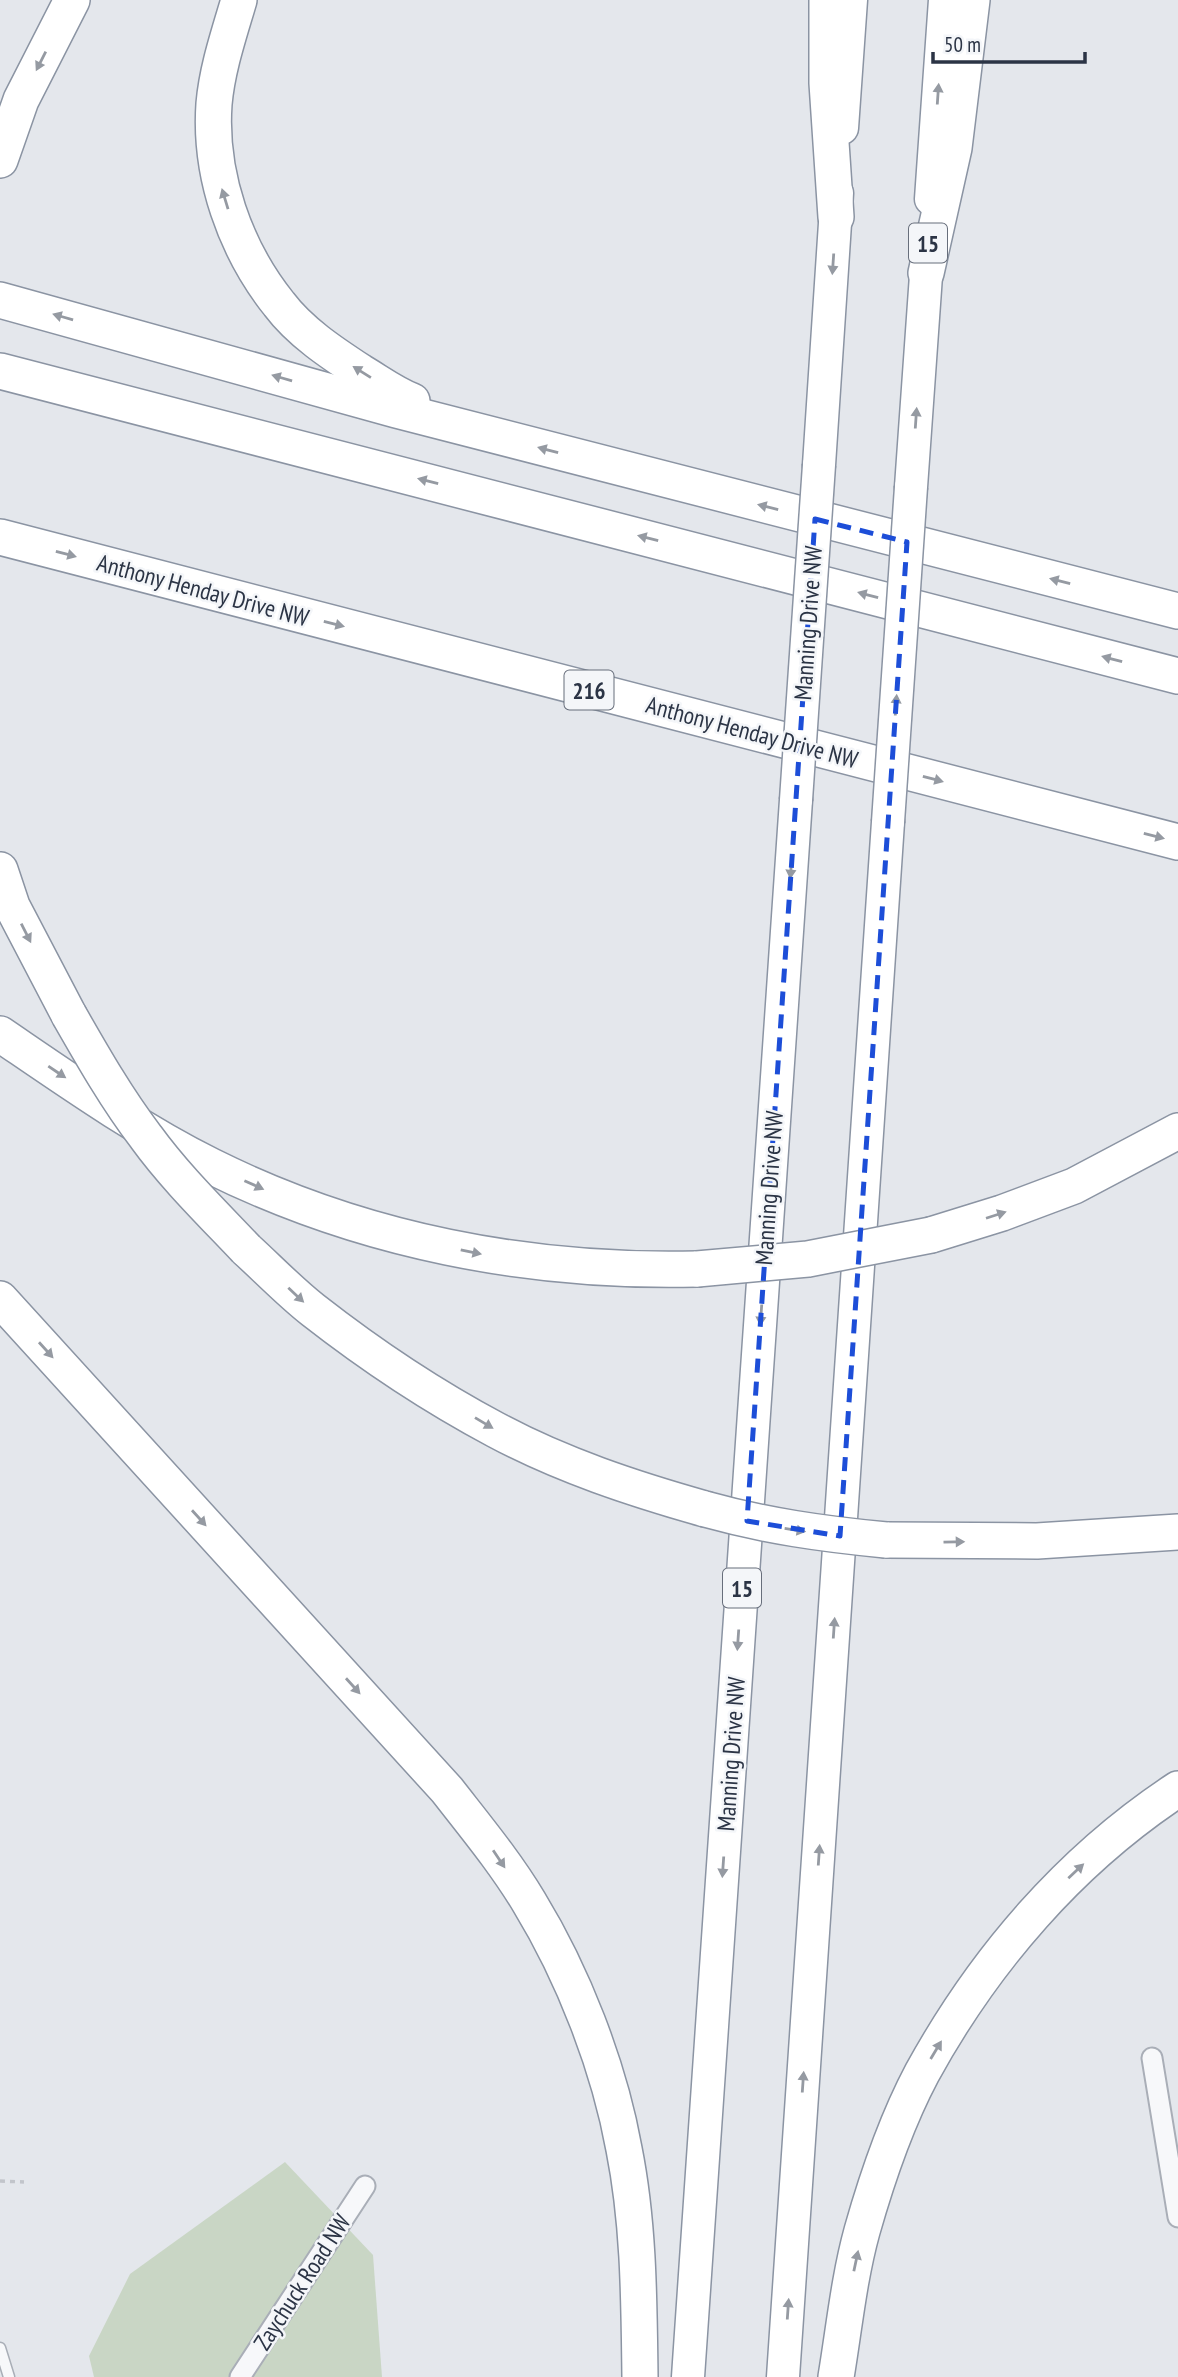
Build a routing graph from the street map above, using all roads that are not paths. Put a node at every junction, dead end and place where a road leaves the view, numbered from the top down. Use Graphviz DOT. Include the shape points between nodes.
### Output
graph roads {
  1 [pos="72,0"];
  2 [pos="239,0"];
  3 [pos="827,0"];
  4 [pos="851,0"];
  5 [pos="945,0"];
  6 [pos="972,0"];
  7 [pos="0,160"];
  8 [pos="836,217"];
  9 [pos="926,273"];
  10 [pos="0,300"];
  11 [pos="0,371"];
  12 [pos="513,441"];
  13 [pos="0,537"];
  14 [pos="1126,598"];
  15 [pos="1178,602"];
  16 [pos="1178,611"];
  17 [pos="1178,676"];
  18 [pos="1178,842"];
  19 [pos="0,870"];
  20 [pos="0,1034"];
  21 [pos="1178,1131"];
  22 [pos="0,1299"];
  23 [pos="1178,1532"];
  24 [pos="1178,1788"];
  25 [pos="1152,2057"];
  26 [pos="365,2186"];
  27 [pos="1178,2217"];
  28 [pos="0,2348"];
  29 [pos="9,2377"];
  30 [pos="240,2377"];
  31 [pos="640,2377"];
  32 [pos="688,2377"];
  33 [pos="783,2377"];
  34 [pos="836,2377"];
  1 -- 7 [label="highway, one-way" via="21,100"];
  12 -- 2 [label="highway, one-way" via="399,396 342,359 307,334 279,305 254,267 233,224 215,142 214,104"];
  3 -- 8 [label="highway"];
  4 -- 8 [label="highway, Manning Drive NW / 15"];
  9 -- 5 [label="highway, 15, one-way"];
  6 -- 9 [label="highway" via="954,148"];
  8 -- 32 [label="highway, Manning Drive NW / 15, one-way, bridge"];
  33 -- 9 [label="highway, 15, one-way, bridge"];
  12 -- 10 [label="highway, one-way"];
  17 -- 11 [label="highway, one-way"];
  14 -- 12 [label="highway, one-way"];
  13 -- 18 [label="highway, Anthony Henday Drive NW / 216, one-way"];
  14 -- 15 [label="highway"];
  14 -- 16 [label="highway"];
  19 -- 23 [label="highway, one-way, bridge" via="12,906 104,1077 146,1139 176,1173 246,1249 312,1309 383,1361 496,1430 578,1467 705,1509 759,1524 825,1534 886,1540 1037,1541"];
  20 -- 21 [label="highway, one-way, bridge" via="149,1132 275,1195 412,1240 559,1266 697,1269 808,1259 931,1235 1073,1185"];
  22 -- 31 [label="highway, one-way" via="447,1790 529,1902 568,1976 609,2087 624,2149 639,2275"];
  34 -- 24 [label="highway, one-way" via="861,2234 897,2129 922,2074 982,1977 1022,1926 1116,1834"];
  25 -- 27 [label="street"];
  26 -- 30 [label="street, Zaychuck Road NW"];
  28 -- 29 [label="lane"];
}
